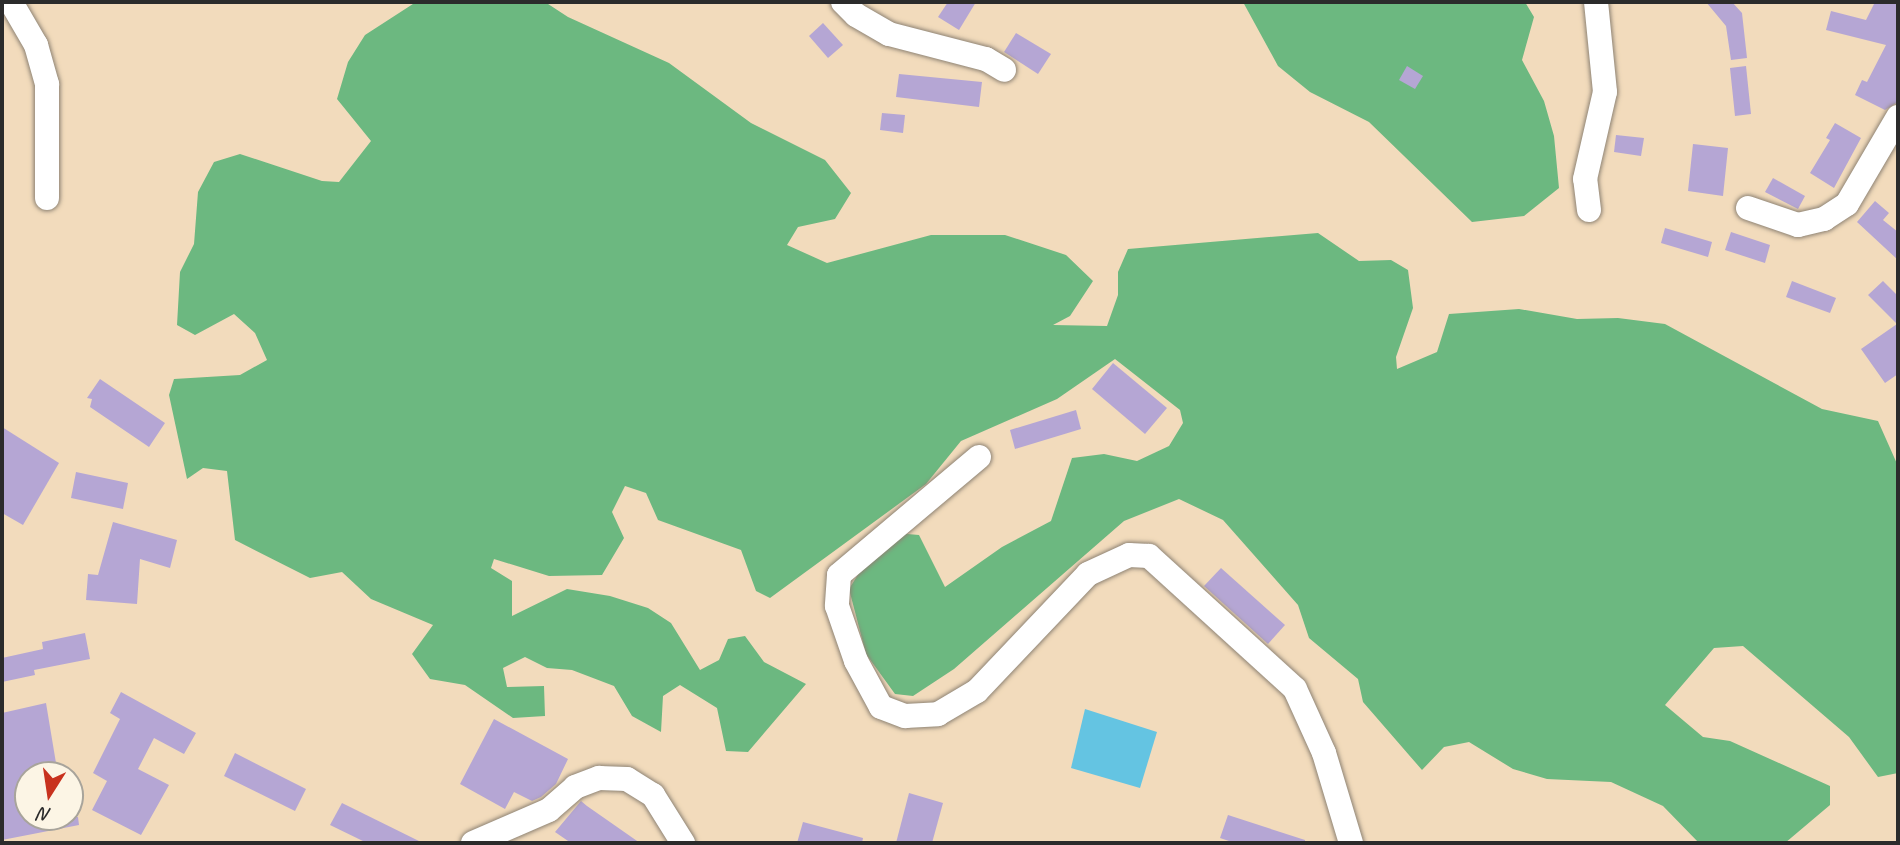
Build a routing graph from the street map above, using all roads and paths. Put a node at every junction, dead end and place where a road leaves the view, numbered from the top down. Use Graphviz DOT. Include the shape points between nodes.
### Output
graph roads {
  1 [pos="11,2"];
  2 [pos="843,2"];
  3 [pos="1596,2"];
  4 [pos="1004,70"];
  5 [pos="1898,117"];
  6 [pos="47,198"];
  7 [pos="1748,208"];
  8 [pos="1588,210"];
  9 [pos="979,457"];
  10 [pos="473,843"];
  11 [pos="682,843"];
  12 [pos="1351,843"];
  1 -- 6 [label="street" via="36,45 47,84"];
  2 -- 4 [label="street" via="856,16 889,34 986,59"];
  3 -- 8 [label="street" via="1605,92 1585,179"];
  5 -- 7 [label="street" via="1847,204 1824,219 1798,225"];
  9 -- 12 [label="street" via="839,575 837,606 856,661 881,707 905,716 938,714 977,691 1088,574 1119,558 1149,556 1295,689 1324,753"];
  10 -- 11 [label="street" via="549,810 575,787 600,778 627,779 653,795"];
}
